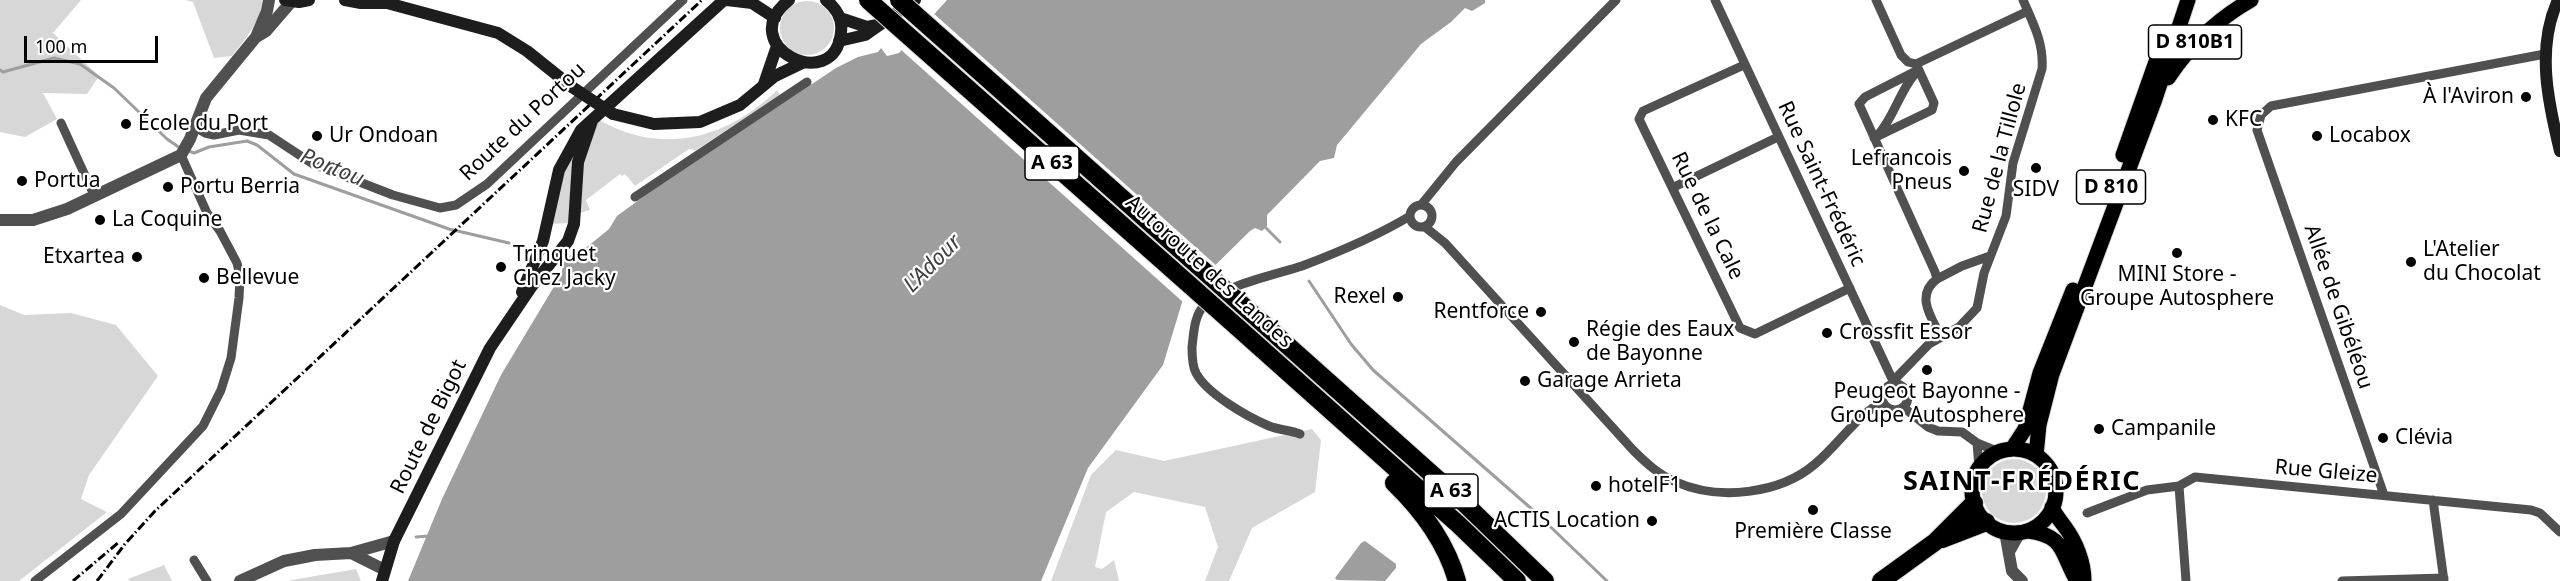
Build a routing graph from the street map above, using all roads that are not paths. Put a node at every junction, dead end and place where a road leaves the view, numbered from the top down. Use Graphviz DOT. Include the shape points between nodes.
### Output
graph roads {
  1 [pos="269,0"];
  2 [pos="309,0"];
  3 [pos="345,0"];
  4 [pos="683,0"];
  5 [pos="726,0"];
  6 [pos="787,0"];
  7 [pos="826,0"];
  8 [pos="868,0"];
  9 [pos="899,0"];
  10 [pos="915,0"];
  11 [pos="1616,0"];
  12 [pos="1715,0"];
  13 [pos="1876,0"];
  14 [pos="2023,0"];
  15 [pos="2179,0"];
  16 [pos="2188,0"];
  17 [pos="2251,0"];
  18 [pos="2558,0"];
  19 [pos="288,1"];
  20 [pos="381,2"];
  21 [pos="2028,11"];
  22 [pos="775,18"];
  23 [pos="840,18"];
  24 [pos="878,25"];
  25 [pos="256,37"];
  26 [pos="839,41"];
  27 [pos="777,46"];
  28 [pos="2545,54"];
  29 [pos="802,63"];
  30 [pos="1744,65"];
  31 [pos="1917,67"];
  32 [pos="807,82"];
  33 [pos="764,85"];
  34 [pos="2155,99"];
  35 [pos="592,121"];
  36 [pos="2557,122"];
  37 [pos="61,123"];
  38 [pos="195,127"];
  39 [pos="1778,137"];
  40 [pos="1874,138"];
  41 [pos="2560,151"];
  42 [pos="181,155"];
  43 [pos="1436,185"];
  44 [pos="1674,187"];
  45 [pos="94,195"];
  46 [pos="635,197"];
  47 [pos="1421,205"];
  48 [pos="1431,211"];
  49 [pos="1410,216"];
  50 [pos="0,220"];
  51 [pos="1414,225"];
  52 [pos="1428,225"];
  53 [pos="1388,229"];
  54 [pos="1990,256"];
  55 [pos="1937,279"];
  56 [pos="1850,288"];
  57 [pos="517,307"];
  58 [pos="1941,337"];
  59 [pos="1265,352"];
  60 [pos="1898,385"];
  61 [pos="1882,402"];
  62 [pos="1354,405"];
  63 [pos="1903,407"];
  64 [pos="1300,434"];
  65 [pos="1977,443"];
  66 [pos="2006,450"];
  67 [pos="2036,455"];
  68 [pos="1979,468"];
  69 [pos="2179,486"];
  70 [pos="2384,495"];
  71 [pos="2433,500"];
  72 [pos="1974,503"];
  73 [pos="2052,507"];
  74 [pos="2087,513"];
  75 [pos="1986,522"];
  76 [pos="2018,532"];
  77 [pos="2560,532"];
  78 [pos="394,541"];
  79 [pos="1935,542"];
  80 [pos="351,553"];
  81 [pos="194,560"];
  82 [pos="383,575"];
  83 [pos="2444,579"];
  84 [pos="2374,580"];
  85 [pos="35,581"];
  86 [pos="207,581"];
  87 [pos="240,581"];
  88 [pos="1457,581"];
  89 [pos="1517,581"];
  90 [pos="1545,581"];
  91 [pos="1562,581"];
  92 [pos="1881,581"];
  93 [pos="2022,581"];
  94 [pos="2077,581"];
  95 [pos="2084,581"];
  96 [pos="2186,581"];
  97 [pos="2342,581"];
  1 -- 25 [label="street"];
  2 -- 19 [label="main road"];
  3 -- 20 [label="main road"];
  4 -- 38 [label="street, Route du Portou" via="487,184 456,205 440,208 393,195 313,164 269,135 239,130 214,135"];
  5 -- 22 [label="main road, Route de Bigot" via="752,3"];
  5 -- 35 [label="main road, Route de Bigot"];
  6 -- 22 [label="main road"];
  7 -- 23 [label="main road"];
  8 -- 59 [label="highway, Autoroute des Landes / A 63, bridge"];
  9 -- 62 [label="highway, Autoroute des Landes / A 63, bridge"];
  10 -- 24 [label="main road"];
  11 -- 43 [label="street"];
  12 -- 30 [label="street, Rue Saint-Frédéric"];
  13 -- 31 [label="street" via="1901,55"];
  14 -- 21 [label="street, Rue de la Tillole"];
  15 -- 66 [label="main road, D 810" via="2040,373 2025,429"];
  16 -- 34 [label="main road, D 810"];
  17 -- 34 [label="main road, D 810B1" via="2197,39 2180,58"];
  18 -- 28 [label="main road"];
  19 -- 25 [label="street"];
  20 -- 33 [label="main road, bridge" via="498,33 613,114 654,124 700,122 740,105"];
  21 -- 31 [label="street"];
  21 -- 54 [label="street, Rue de la Tillole" via="2040,38 2042,69 2013,163 2007,216"];
  22 -- 27 [label="main road"];
  23 -- 24 [label="main road" via="867,27"];
  23 -- 26 [label="main road"];
  24 -- 26 [label="main road" via="866,35"];
  25 -- 38 [label="street" via="206,98"];
  26 -- 29 [label="main road" via="828,56"];
  27 -- 29 [label="main road"];
  27 -- 33 [label="main road"];
  28 -- 36 [label="main road" via="2549,102"];
  28 -- 70 [label="street, Allée de Gibéléou" via="2271,106 2261,115 2257,130"];
  29 -- 33 [label="main road"];
  30 -- 39 [label="street, Rue Saint-Frédéric"];
  30 -- 44 [label="street, Rue de la Cale" via="1643,111 1639,119"];
  31 -- 40 [label="street" via="1885,127"];
  31 -- 40 [label="street" via="1859,102"];
  31 -- 40 [label="street" via="1934,104 1932,110"];
  32 -- 46 [label="street"];
  34 -- 67 [label="main road, D 810" via="2052,374"];
  35 -- 57 [label="main road, Route de Bigot" via="581,130 559,170 543,241"];
  35 -- 57 [label="main road, Route de Bigot" via="578,162 574,224 568,241"];
  36 -- 41 [label="main road"];
  37 -- 45 [label="street"];
  38 -- 42 [label="street"];
  39 -- 44 [label="street"];
  39 -- 56 [label="street, Rue Saint-Frédéric"];
  40 -- 55 [label="street"];
  42 -- 45 [label="street"];
  42 -- 85 [label="street" via="207,213 237,263 240,276 231,358 221,390 204,426 122,514"];
  43 -- 47 [label="street"];
  43 -- 48 [label="street"];
  44 -- 56 [label="street, Rue de la Cale" via="1740,328 1755,334"];
  45 -- 50 [label="street" via="33,220"];
  47 -- 48 [label="street"];
  47 -- 49 [label="street"];
  48 -- 52 [label="street"];
  49 -- 51 [label="street"];
  49 -- 53 [label="street"];
  51 -- 52 [label="street"];
  51 -- 53 [label="street"];
  52 -- 61 [label="street" via="1633,450 1653,469 1678,483 1718,492 1781,484 1814,465 1868,410"];
  53 -- 64 [label="street" via="1305,265 1243,285 1206,303 1197,315 1194,372 1209,390 1271,427"];
  54 -- 55 [label="street"];
  54 -- 58 [label="street, Rue de la Tillole" via="1977,308 1959,327"];
  55 -- 58 [label="street" via="1928,285 1924,297"];
  56 -- 60 [label="street, Rue Saint-Frédéric"];
  57 -- 78 [label="main road, Route de Bigot" via="490,348"];
  58 -- 60 [label="street, Rue de la Tillole" via="1908,365"];
  59 -- 88 [label="highway" via="1281,379 1424,515 1445,548"];
  59 -- 89 [label="highway, Autoroute des Landes / A 63"];
  60 -- 61 [label="street" via="1885,387"];
  60 -- 63 [label="street" via="1908,396"];
  61 -- 63 [label="street" via="1891,410"];
  62 -- 90 [label="highway, Autoroute des Landes / A 63" via="1485,521"];
  62 -- 91 [label="highway"];
  63 -- 65 [label="street" via="1928,427 1962,432"];
  65 -- 66 [label="street"];
  65 -- 68 [label="street"];
  66 -- 67 [label="main road"];
  66 -- 68 [label="main road"];
  67 -- 73 [label="main road" via="2053,475 2056,488"];
  68 -- 72 [label="main road" via="1972,491"];
  69 -- 70 [label="street, Rue Gleize" via="2195,477"];
  69 -- 74 [label="street, Rue Gleize" via="2147,490"];
  69 -- 96 [label="street"];
  70 -- 71 [label="street, Rue Gleize"];
  71 -- 77 [label="street, Rue Gleize" via="2531,510 2540,513"];
  71 -- 83 [label="street"];
  72 -- 75 [label="main road"];
  72 -- 79 [label="highway"];
  73 -- 76 [label="main road" via="2040,524"];
  73 -- 95 [label="main road" via="2077,550"];
  75 -- 76 [label="main road"];
  75 -- 79 [label="highway"];
  76 -- 93 [label="street" via="2010,550 2012,571"];
  76 -- 94 [label="main road" via="2046,534 2056,540"];
  78 -- 80 [label="street"];
  78 -- 82 [label="main road, Route de Bigot"];
  79 -- 92 [label="highway"];
  80 -- 82 [label="street"];
  80 -- 87 [label="street" via="284,561"];
  81 -- 86 [label="street"];
  83 -- 84 [label="street"];
  84 -- 97 [label="street"];
}
